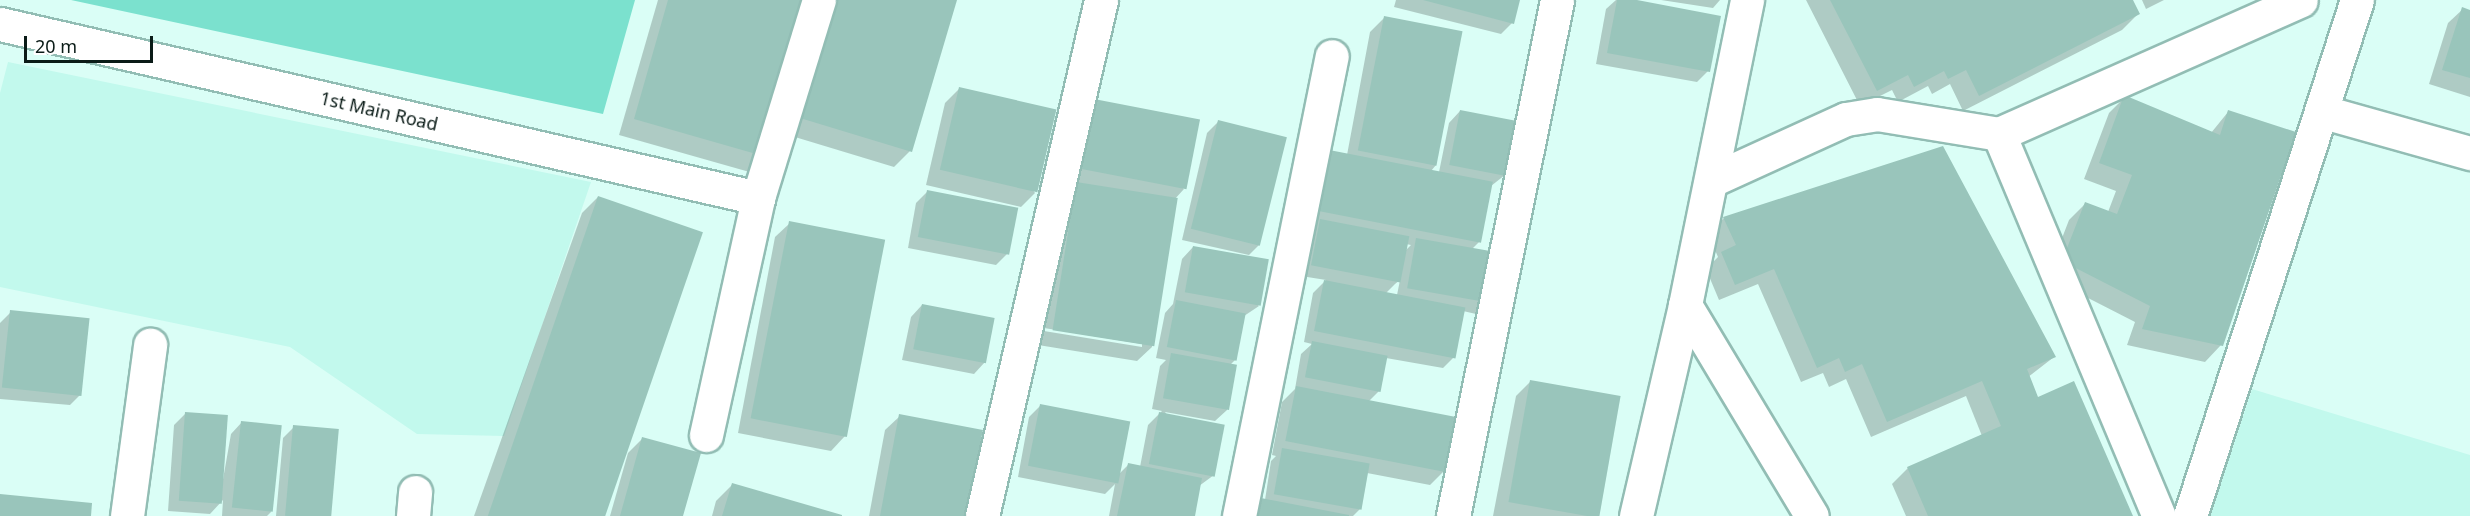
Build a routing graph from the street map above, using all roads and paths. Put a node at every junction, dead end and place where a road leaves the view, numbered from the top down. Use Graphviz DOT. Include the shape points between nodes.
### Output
graph roads {
  1 [pos="819,0"];
  2 [pos="1101,0"];
  3 [pos="1557,0"];
  4 [pos="1747,0"];
  5 [pos="2301,0"];
  6 [pos="2357,0"];
  7 [pos="0,24"];
  8 [pos="1332,56"];
  9 [pos="2324,112"];
  10 [pos="1999,134"];
  11 [pos="2470,153"];
  12 [pos="1712,180"];
  13 [pos="758,198"];
  14 [pos="1685,305"];
  15 [pos="150,345"];
  16 [pos="706,435"];
  17 [pos="128,516"];
  18 [pos="982,516"];
  19 [pos="1239,516"];
  20 [pos="1453,516"];
  21 [pos="1636,516"];
  22 [pos="1812,516"];
  23 [pos="2159,516"];
  24 [pos="2190,516"];
  1 -- 13 [label="street"];
  2 -- 18 [label="street"];
  3 -- 20 [label="street"];
  4 -- 12 [label="street"];
  5 -- 10 [label="street"];
  6 -- 9 [label="street"];
  7 -- 13 [label="street, 1st Main Road"];
  8 -- 19 [label="street"];
  9 -- 11 [label="street"];
  9 -- 24 [label="street"];
  10 -- 12 [label="street" via="1877,114 1846,119"];
  10 -- 23 [label="street"];
  12 -- 14 [label="street"];
  13 -- 16 [label="street"];
  14 -- 21 [label="street"];
  14 -- 22 [label="street"];
  15 -- 17 [label="street"];
}
